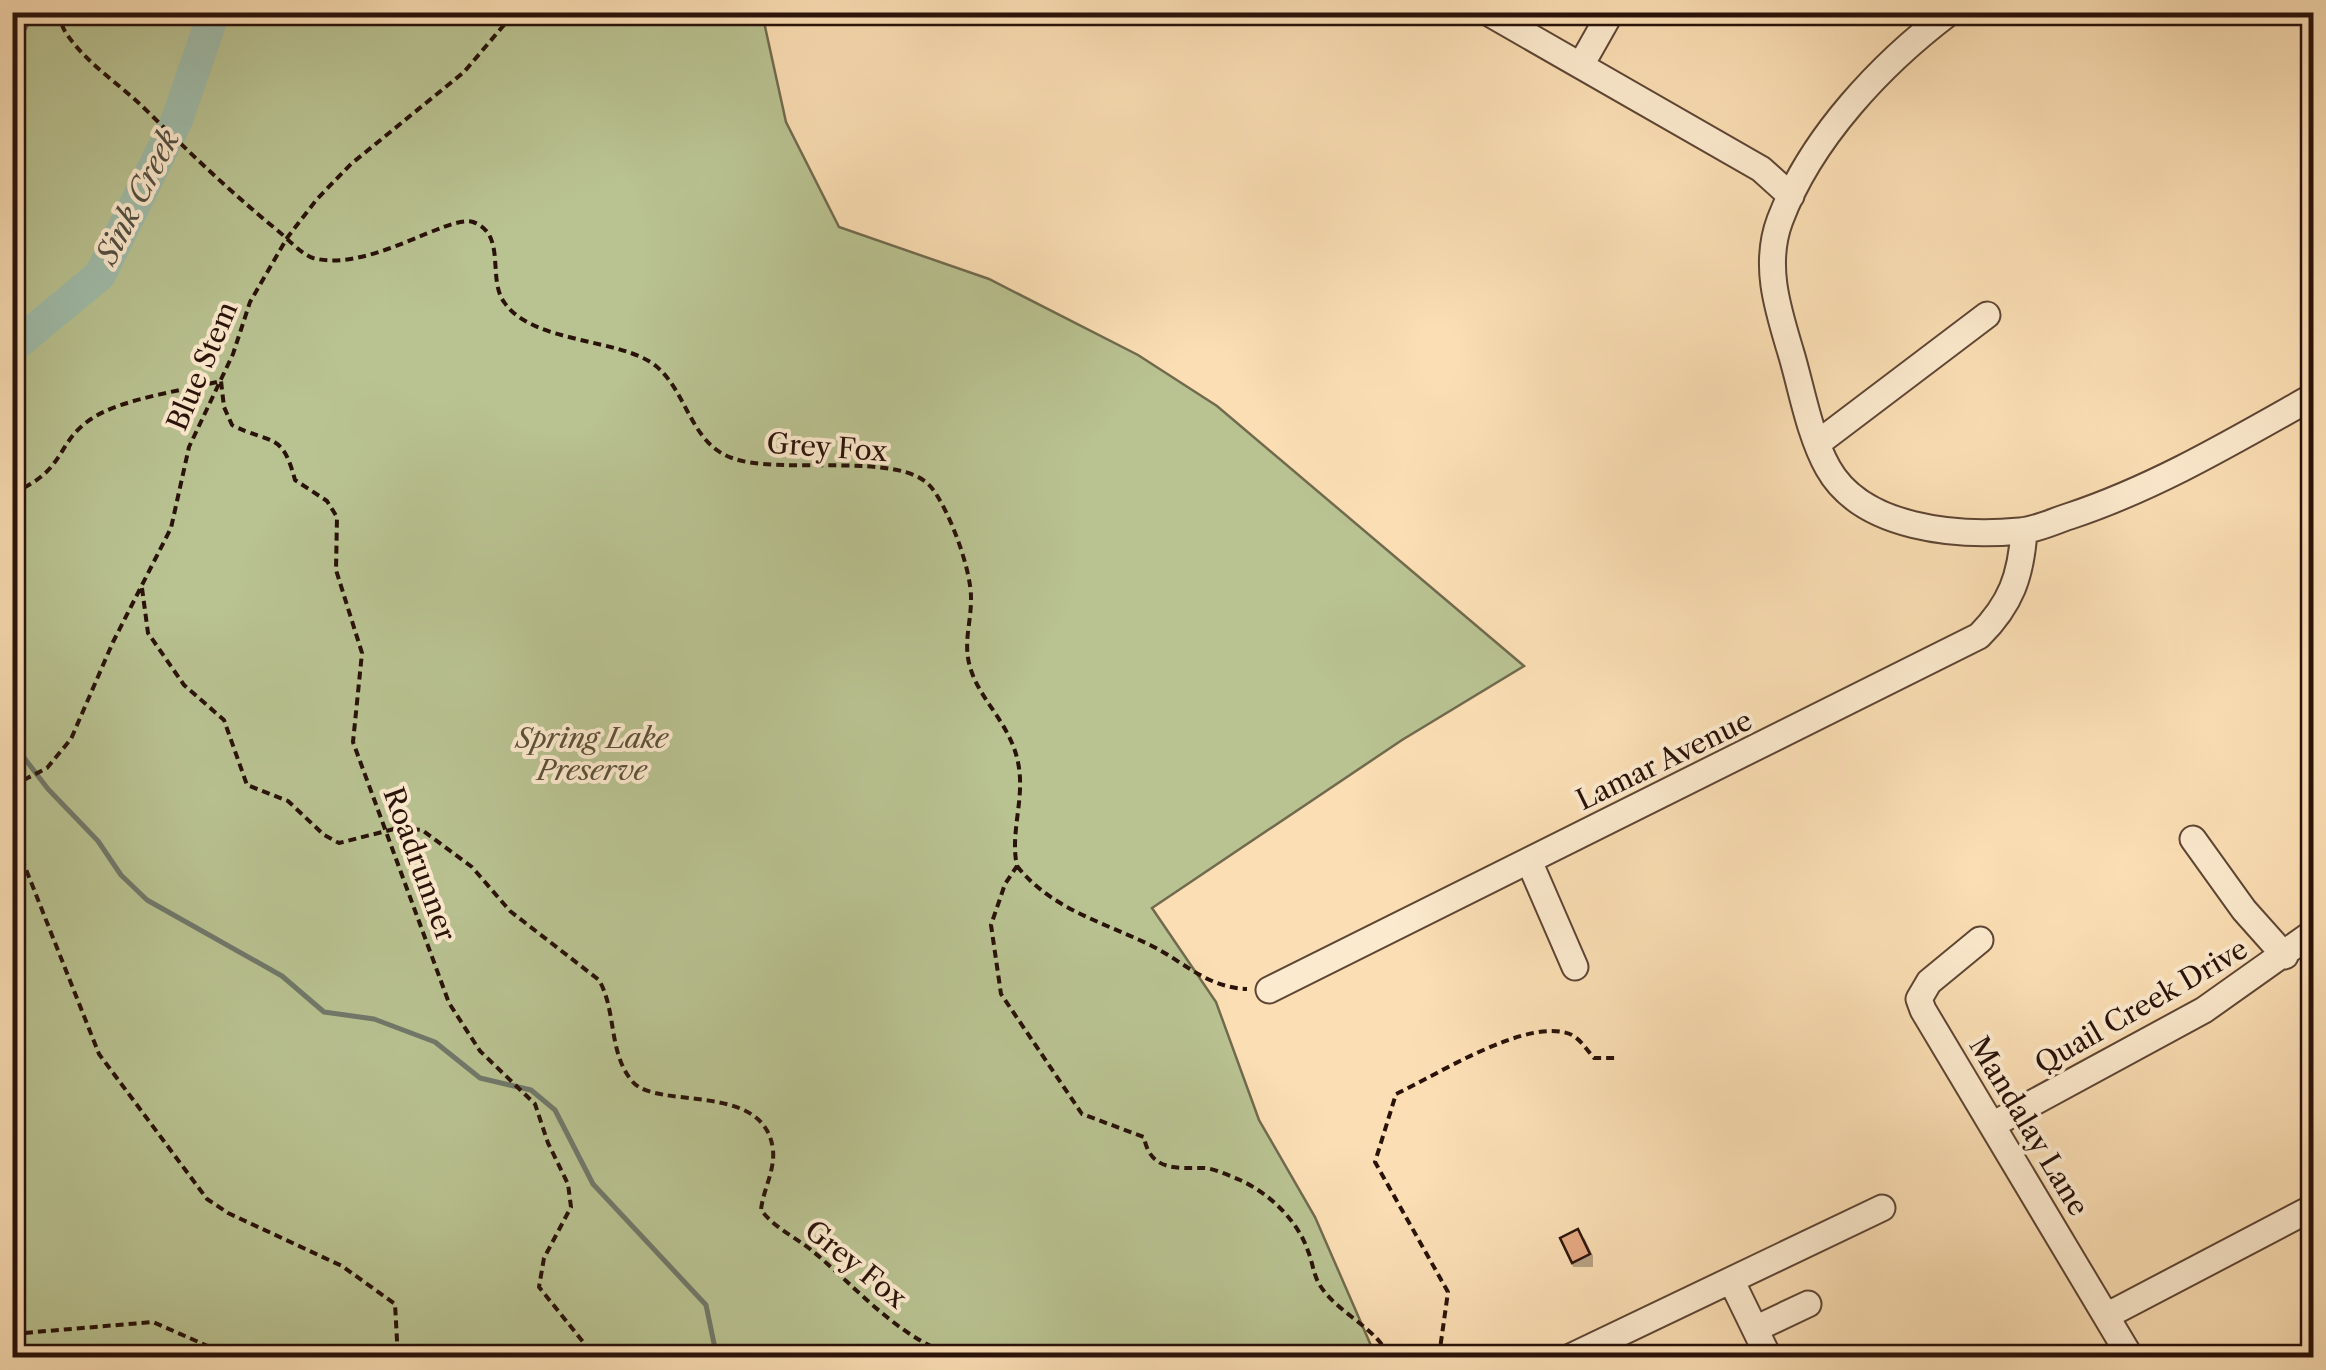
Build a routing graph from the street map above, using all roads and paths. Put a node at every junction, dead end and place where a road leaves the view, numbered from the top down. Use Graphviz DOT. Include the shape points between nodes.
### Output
graph roads {
  1 [pos="58,12"];
  2 [pos="515,12"];
  3 [pos="1487,12"];
  4 [pos="1611,12"];
  5 [pos="1950,12"];
  6 [pos="1580,66"];
  7 [pos="1791,196"];
  8 [pos="287,238"];
  9 [pos="1987,315"];
  10 [pos="220,381"];
  11 [pos="2314,396"];
  12 [pos="1818,442"];
  13 [pos="12,493"];
  14 [pos="2024,531"];
  15 [pos="142,588"];
  16 [pos="12,786"];
  17 [pos="387,831"];
  18 [pos="12,834"];
  19 [pos="2193,839"];
  20 [pos="1529,860"];
  21 [pos="1017,866"];
  22 [pos="2314,932"];
  23 [pos="1980,940"];
  24 [pos="2285,956"];
  25 [pos="1576,968"];
  26 [pos="1269,990"];
  27 [pos="1618,1058"];
  28 [pos="1994,1124"];
  29 [pos="2314,1207"];
  30 [pos="1882,1208"];
  31 [pos="1732,1282"];
  32 [pos="1808,1304"];
  33 [pos="2108,1315"];
  34 [pos="1755,1329"];
  35 [pos="12,1334"];
  36 [pos="235,1358"];
  37 [pos="398,1358"];
  38 [pos="596,1358"];
  39 [pos="965,1358"];
  40 [pos="1390,1358"];
  41 [pos="1421,1358"];
  42 [pos="1568,1358"];
  43 [pos="1769,1358"];
  44 [pos="2131,1358"];
  1 -- 8 [label="path" via="66,33 98,68 204,171"];
  2 -- 8 [label="path, Blue Stem" via="464,72 340,176"];
  3 -- 6 [label="street"];
  4 -- 6 [label="street"];
  5 -- 7 [label="street" via="1836,123"];
  6 -- 7 [label="street" via="1762,168"];
  7 -- 12 [label="street" via="1772,255 1774,300"];
  8 -- 10 [label="path, Blue Stem" via="250,302"];
  8 -- 21 [label="path, Grey Fox" via="312,258 357,258 472,222 494,245 504,304 576,340 656,366 712,448 771,467 884,466 927,482 947,509 972,597 965,645 970,671 1004,721 1019,766"];
  9 -- 12 [label="street"];
  10 -- 13 [label="path" via="90,419 54,469"];
  10 -- 15 [label="path, Blue Stem" via="189,446 171,528"];
  10 -- 17 [label="path, Roadrunner" via="232,425 276,438 295,480 337,517 336,570 362,653 353,742"];
  11 -- 14 [label="street" via="2144,489"];
  12 -- 14 [label="street" via="1829,470 1882,513 1928,528"];
  14 -- 20 [label="street, Lamar Avenue" via="2022,571 2004,612 1979,636"];
  15 -- 16 [label="path, Blue Stem" via="66,747 47,768"];
  15 -- 17 [label="path, Grey Fox" via="148,633 184,685 224,720 248,785 288,801 339,843"];
  17 -- 38 [label="path, Roadrunner" via="449,1003 480,1051 536,1104 568,1184 566,1224 544,1258 539,1287"];
  17 -- 39 [label="path, Grey Fox" via="422,830 599,980 617,1054 633,1084 654,1093 702,1096 760,1123 773,1146 761,1210 772,1224 910,1334"];
  18 -- 37 [label="path" via="75,1002 122,1091 208,1199 298,1242 396,1304"];
  19 -- 24 [label="street"];
  20 -- 25 [label="street"];
  20 -- 26 [label="street, Lamar Avenue"];
  21 -- 26 [label="path" via="1068,910 1154,947 1198,978"];
  21 -- 40 [label="path, Grey Fox" via="990,925 1001,994 1082,1114 1144,1137 1160,1165 1187,1172 1205,1168 1252,1186 1288,1215 1322,1290 1383,1342"];
  22 -- 24 [label="street, Quail Creek Drive"];
  23 -- 28 [label="street, Mandalay Lane" via="1929,982 1919,1000"];
  24 -- 28 [label="street, Quail Creek Drive" via="2204,1010"];
  27 -- 41 [label="path" via="1594,1058 1576,1037 1558,1030 1526,1032 1396,1094 1375,1162 1448,1292 1440,1348"];
  28 -- 33 [label="street, Mandalay Lane"];
  29 -- 33 [label="street"];
  30 -- 31 [label="street"];
  31 -- 34 [label="street"];
  31 -- 42 [label="street"];
  32 -- 34 [label="street"];
  33 -- 44 [label="street, Mandalay Lane"];
  34 -- 43 [label="street"];
  35 -- 36 [label="path" via="153,1322"];
}
